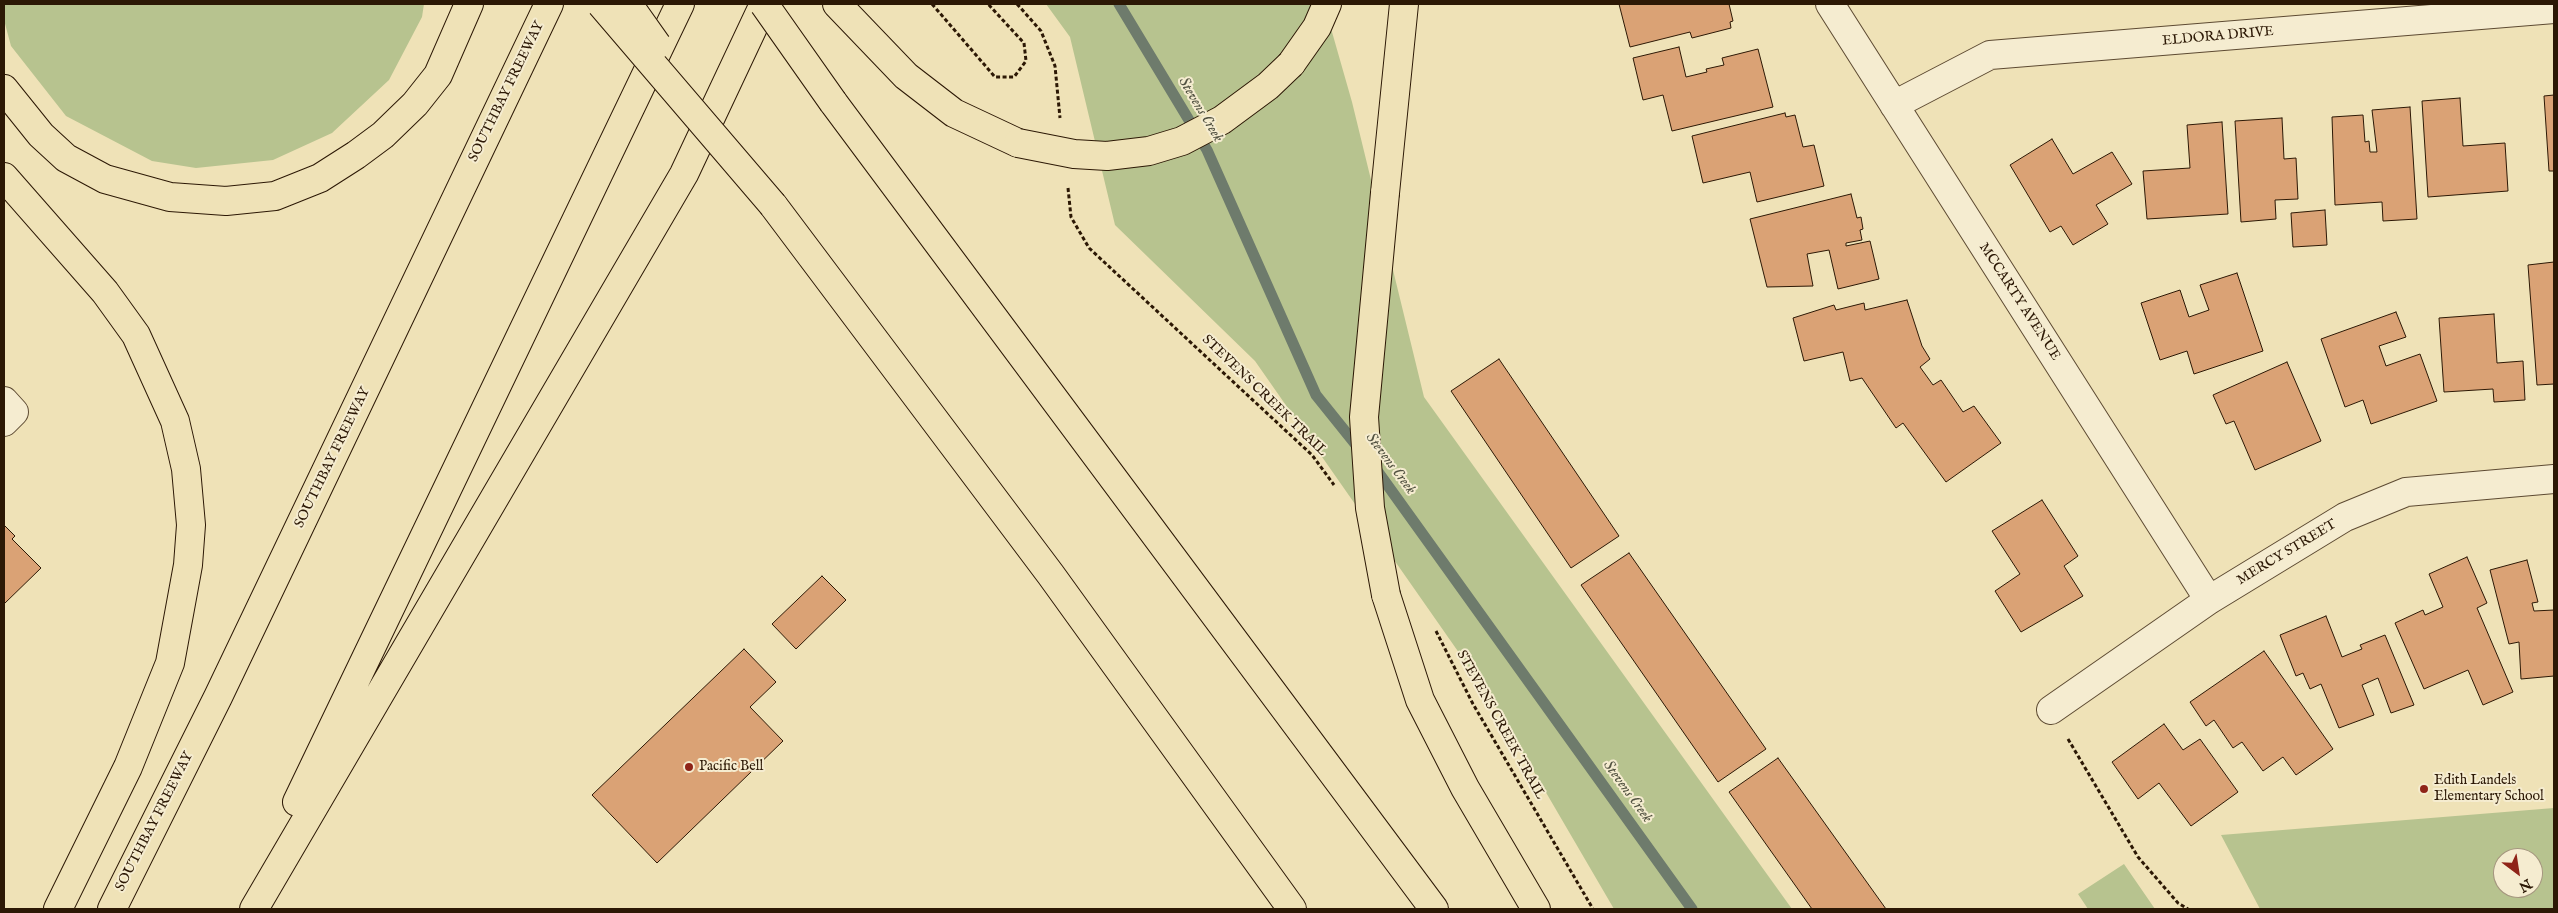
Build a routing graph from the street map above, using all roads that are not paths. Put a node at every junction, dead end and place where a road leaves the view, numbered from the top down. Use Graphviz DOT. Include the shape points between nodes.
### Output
graph roads {
  1 [pos="469,4"];
  2 [pos="549,4"];
  3 [pos="601,4"];
  4 [pos="628,4"];
  5 [pos="680,4"];
  6 [pos="764,4"];
  7 [pos="837,4"];
  8 [pos="1327,4"];
  9 [pos="1404,4"];
  10 [pos="1830,4"];
  11 [pos="2554,9"];
  12 [pos="4,90"];
  13 [pos="1894,105"];
  14 [pos="4,177"];
  15 [pos="772,205"];
  16 [pos="2554,479"];
  17 [pos="2209,600"];
  18 [pos="2051,710"];
  19 [pos="58,909"];
  20 [pos="112,909"];
  21 [pos="245,909"];
  22 [pos="254,909"];
  23 [pos="1292,909"];
  24 [pos="1434,909"];
  25 [pos="1536,909"];
  1 -- 12 [label="highway" via="438,75 416,104 356,155 320,178 275,196 226,201 170,197 105,179 66,158 41,135"];
  2 -- 20 [label="highway, SOUTHBAY FREEWAY" via="222,688"];
  3 -- 15 [label="highway, bridge"];
  4 -- 15 [label="highway, bridge"];
  5 -- 21 [label="highway"];
  6 -- 22 [label="highway" via="684,174"];
  6 -- 24 [label="highway, bridge" via="833,102"];
  7 -- 8 [label="highway, bridge" via="906,76 954,113 1018,143 1074,154 1107,156 1149,151 1182,141 1222,120 1268,86 1291,64 1317,27"];
  9 -- 25 [label="highway, bridge" via="1364,417 1370,508 1386,594 1420,700 1465,788"];
  10 -- 13 [label="street, MCCARTY AVENUE"];
  11 -- 13 [label="street, ELDORA DRIVE" via="1990,55"];
  13 -- 17 [label="street, MCCARTY AVENUE"];
  14 -- 19 [label="highway" via="105,292 136,335 175,421 186,469 191,525 188,565 170,663 128,767"];
  15 -- 23 [label="highway" via="1051,575"];
  16 -- 17 [label="street, MERCY STREET" via="2406,492 2345,517"];
  17 -- 18 [label="street, MERCY STREET"];
}
